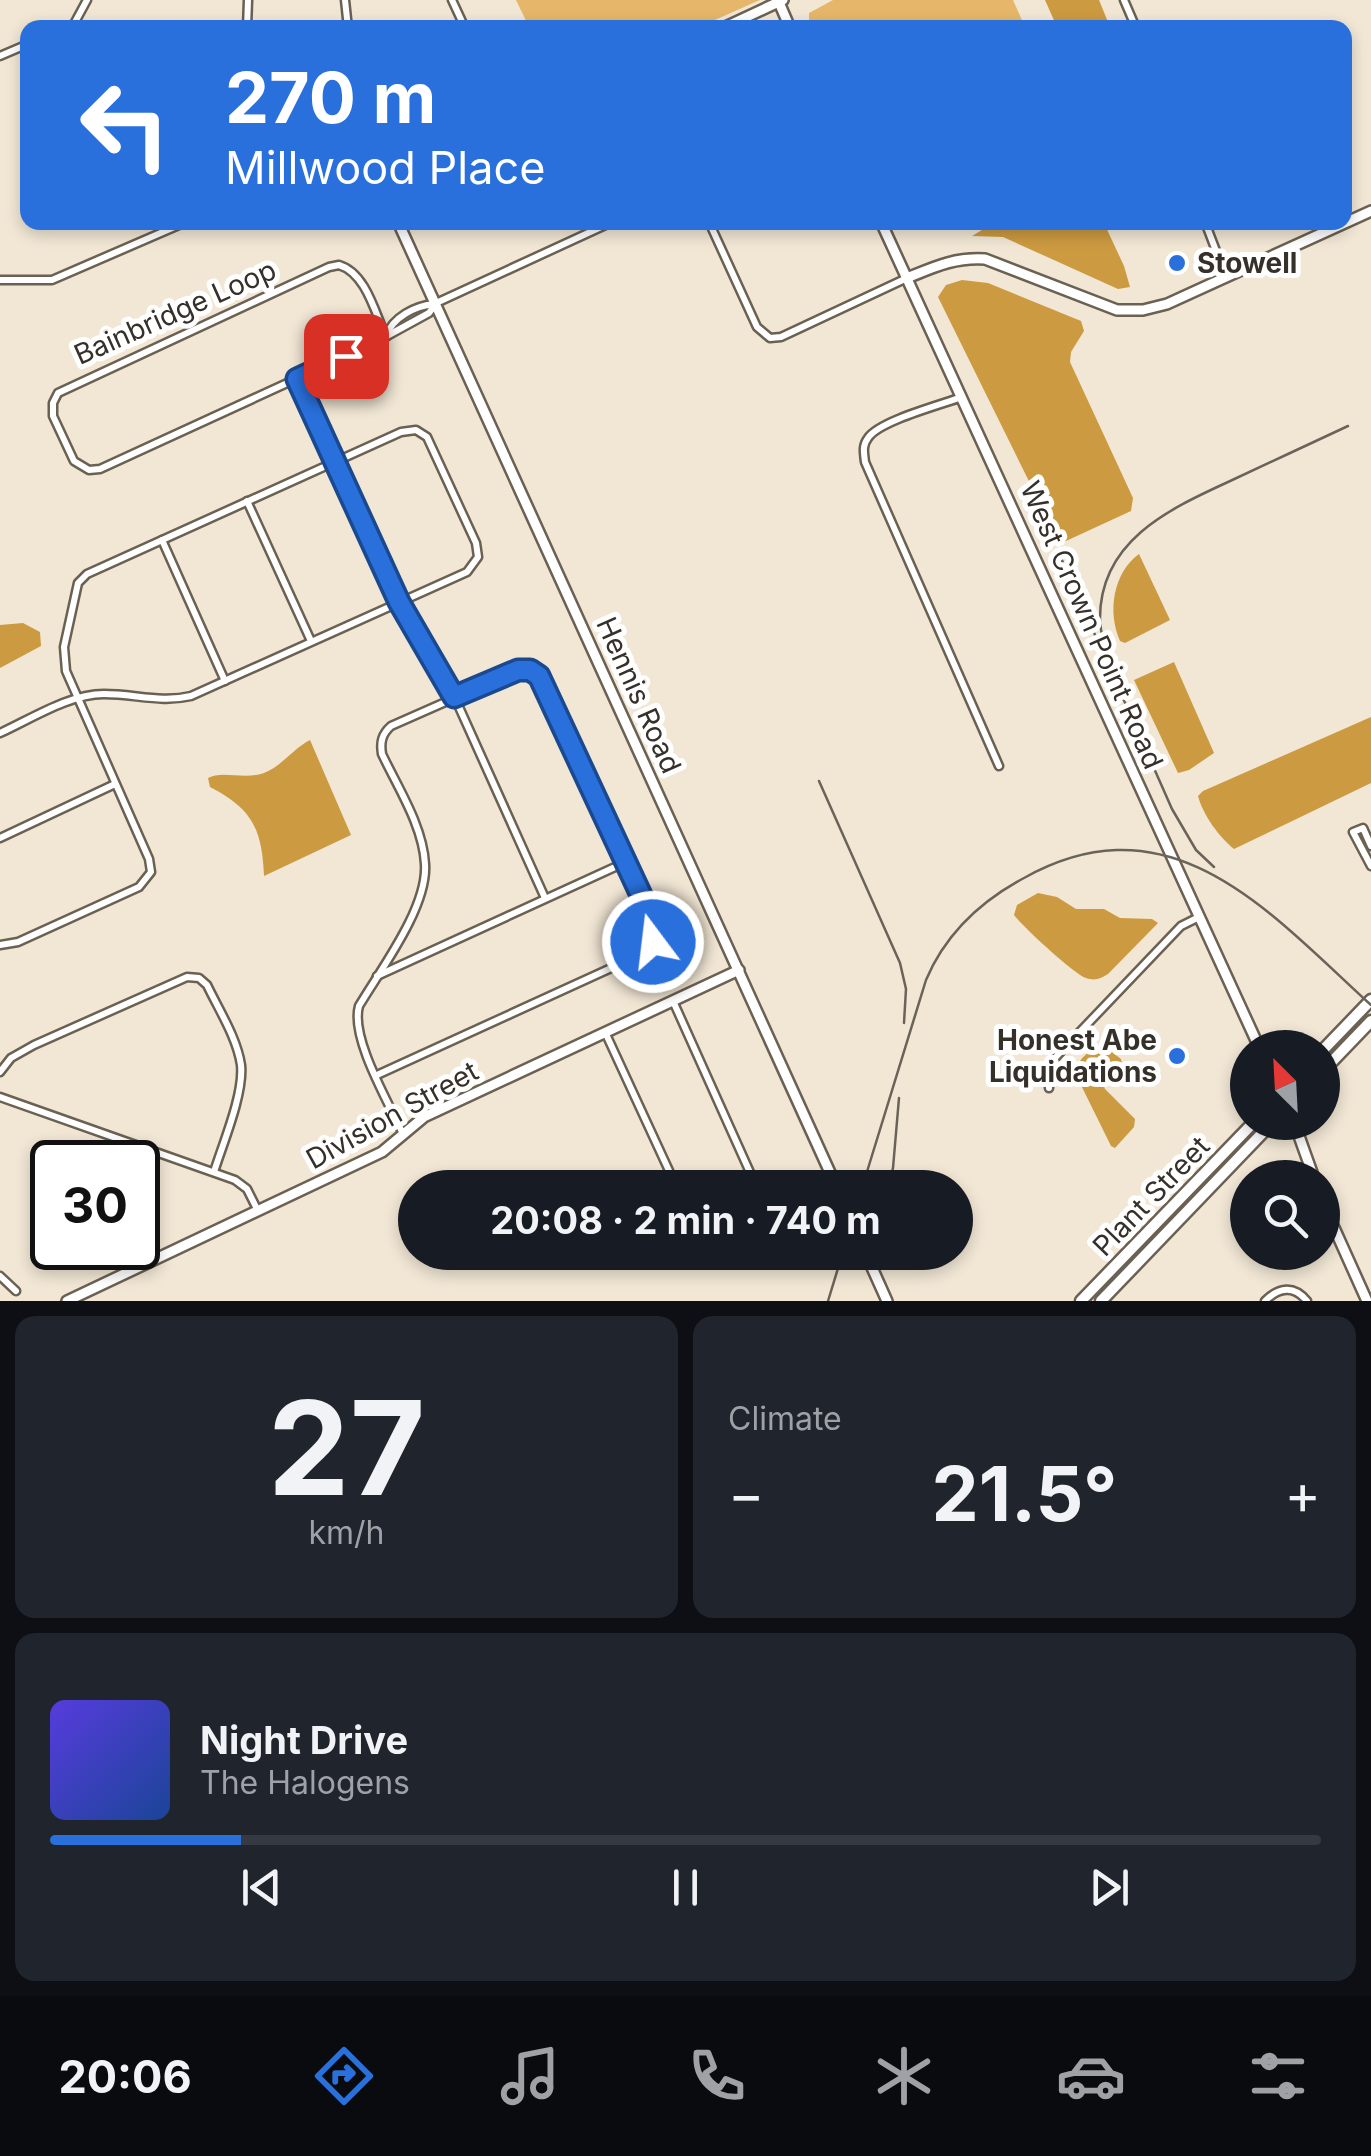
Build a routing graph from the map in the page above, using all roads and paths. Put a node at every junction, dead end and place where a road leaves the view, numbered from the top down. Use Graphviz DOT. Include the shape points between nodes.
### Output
graph roads {
  1 [pos="780,1"];
  2 [pos="740,20"];
  3 [pos="168,230"];
  4 [pos="402,230"];
  5 [pos="595,230"];
  6 [pos="713,230"];
  7 [pos="885,230"];
  8 [pos="1207,230"];
  9 [pos="1330,230"];
  10 [pos="907,278"];
  11 [pos="1226,278"];
  12 [pos="0,280"];
  13 [pos="434,304"];
  14 [pos="386,337"];
  15 [pos="297,379"];
  16 [pos="963,396"];
  17 [pos="335,461"];
  18 [pos="247,501"];
  19 [pos="162,540"];
  20 [pos="399,602"];
  21 [pos="312,641"];
  22 [pos="225,681"];
  23 [pos="454,697"];
  24 [pos="77,698"];
  25 [pos="0,733"];
  26 [pos="999,766"];
  27 [pos="116,784"];
  28 [pos="0,838"];
  29 [pos="1370,843"];
  30 [pos="626,862"];
  31 [pos="1371,866"];
  32 [pos="544,898"];
  33 [pos="1200,917"];
  34 [pos="0,944"];
  35 [pos="739,970"];
  36 [pos="377,976"];
  37 [pos="1371,1000"];
  38 [pos="673,1001"];
  39 [pos="1371,1021"];
  40 [pos="1252,1030"];
  41 [pos="605,1032"];
  42 [pos="1340,1032"];
  43 [pos="1340,1053"];
  44 [pos="0,1072"];
  45 [pos="376,1075"];
  46 [pos="1049,1088"];
  47 [pos="0,1096"];
  48 [pos="403,1134"];
  49 [pos="1237,1140"];
  50 [pos="1256,1140"];
  51 [pos="668,1170"];
  52 [pos="748,1170"];
  53 [pos="829,1170"];
  54 [pos="214,1172"];
  55 [pos="258,1212"];
  56 [pos="1340,1241"];
  57 [pos="1126,1255"];
  58 [pos="873,1270"];
  59 [pos="0,1276"];
  60 [pos="16,1291"];
  61 [pos="66,1301"];
  62 [pos="887,1301"];
  63 [pos="1082,1301"];
  64 [pos="1090,1301"];
  65 [pos="1101,1301"];
  66 [pos="1265,1301"];
  67 [pos="1307,1301"];
  68 [pos="1367,1301"];
  1 -- 2 [label="street"];
  3 -- 12 [label="street" via="52,280"];
  4 -- 13 [label="street, Hennis Road"];
  5 -- 13 [label="street, Bainbridge Loop"];
  6 -- 10 [label="street" via="757,327 770,338"];
  7 -- 10 [label="street, West Crown Point Road"];
  8 -- 11 [label="street"];
  9 -- 11 [label="street"];
  10 -- 11 [label="street" via="944,262 984,259 1117,310 1143,310"];
  10 -- 16 [label="street, West Crown Point Road"];
  13 -- 14 [label="street, Bainbridge Loop" via="401,317"];
  13 -- 35 [label="street, Hennis Road"];
  14 -- 15 [label="street, Bainbridge Loop"];
  14 -- 15 [label="street, Bainbridge Loop" via="354,272 329,267 66,387 52,410 74,461 100,469"];
  15 -- 17 [label="street"];
  16 -- 26 [label="street" via="870,434 865,462"];
  16 -- 33 [label="street, West Crown Point Road"];
  17 -- 18 [label="street"];
  17 -- 20 [label="street"];
  17 -- 20 [label="street" via="416,430 425,436 476,543 478,557 467,572"];
  18 -- 19 [label="street"];
  18 -- 21 [label="street"];
  19 -- 22 [label="street"];
  19 -- 24 [label="street" via="78,583 64,647"];
  20 -- 21 [label="street"];
  20 -- 23 [label="street"];
  21 -- 22 [label="street"];
  22 -- 24 [label="street" via="168,701"];
  23 -- 30 [label="street" via="518,670 539,676"];
  23 -- 32 [label="street"];
  23 -- 36 [label="street" via="391,726 380,744 426,866 420,900"];
  24 -- 25 [label="street"];
  24 -- 27 [label="street"];
  27 -- 28 [label="street"];
  27 -- 34 [label="street" via="149,859 146,880 18,942"];
  29 -- 31 [label="street" via="1363,828 1353,832"];
  30 -- 32 [label="street"];
  30 -- 45 [label="street" via="654,923 649,950"];
  32 -- 36 [label="street"];
  33 -- 40 [label="street, West Crown Point Road"];
  33 -- 46 [label="street" via="1181,926 1053,1060"];
  35 -- 38 [label="street, Division Street"];
  35 -- 53 [label="street, Hennis Road"];
  36 -- 45 [label="street" via="356,1018"];
  37 -- 42 [label="main road"];
  38 -- 41 [label="street, Division Street"];
  38 -- 52 [label="street"];
  39 -- 43 [label="main road"];
  41 -- 48 [label="street, Division Street" via="424,1117"];
  41 -- 51 [label="street"];
  44 -- 54 [label="street" via="34,1045 187,976 199,978 241,1067"];
  45 -- 48 [label="street"];
  47 -- 54 [label="street"];
  48 -- 55 [label="street, Division Street" via="382,1152"];
  49 -- 57 [label="main road, Plant Street"];
  50 -- 65 [label="main road, Plant Street"];
  54 -- 55 [label="street" via="247,1189"];
  55 -- 61 [label="street, Division Street"];
  56 -- 68 [label="street"];
  57 -- 63 [label="main road, Plant Street"];
  57 -- 64 [label="main road" via="1124,1266"];
  58 -- 62 [label="street"];
  59 -- 60 [label="street"];
  66 -- 67 [label="street" via="1287,1289"];
}
